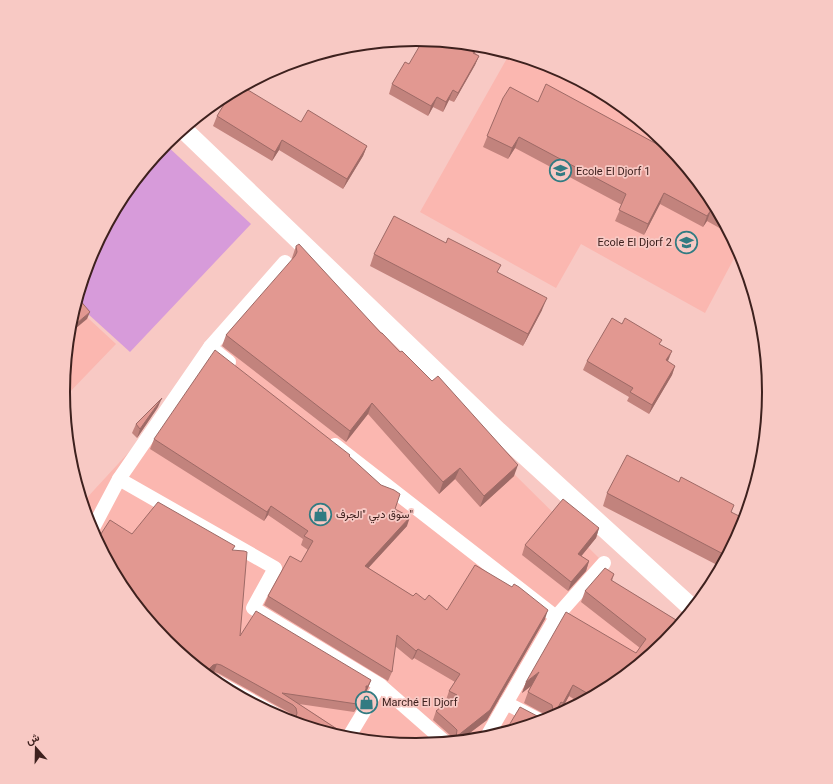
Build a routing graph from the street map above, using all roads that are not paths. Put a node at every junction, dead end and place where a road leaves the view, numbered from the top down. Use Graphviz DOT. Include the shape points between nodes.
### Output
graph roads {
  1 [pos="187,133"];
  2 [pos="285,262"];
  3 [pos="210,348"];
  4 [pos="242,372"];
  5 [pos="323,436"];
  6 [pos="119,479"];
  7 [pos="96,522"];
  8 [pos="604,564"];
  9 [pos="689,605"];
  10 [pos="556,617"];
  11 [pos="380,685"];
  12 [pos="506,702"];
  13 [pos="535,718"];
  14 [pos="491,729"];
  15 [pos="352,732"];
  16 [pos="439,737"];
  1 -- 9 [label="street" via="507,440"];
  2 -- 3 [label="street"];
  3 -- 4 [label="street"];
  3 -- 6 [label="street"];
  5 -- 10 [label="street"];
  6 -- 7 [label="street"];
  6 -- 11 [label="street" via="275,568 253,608"];
  8 -- 10 [label="street"];
  10 -- 12 [label="street"];
  11 -- 15 [label="street"];
  11 -- 16 [label="street"];
  12 -- 13 [label="street"];
  12 -- 14 [label="street"];
}
